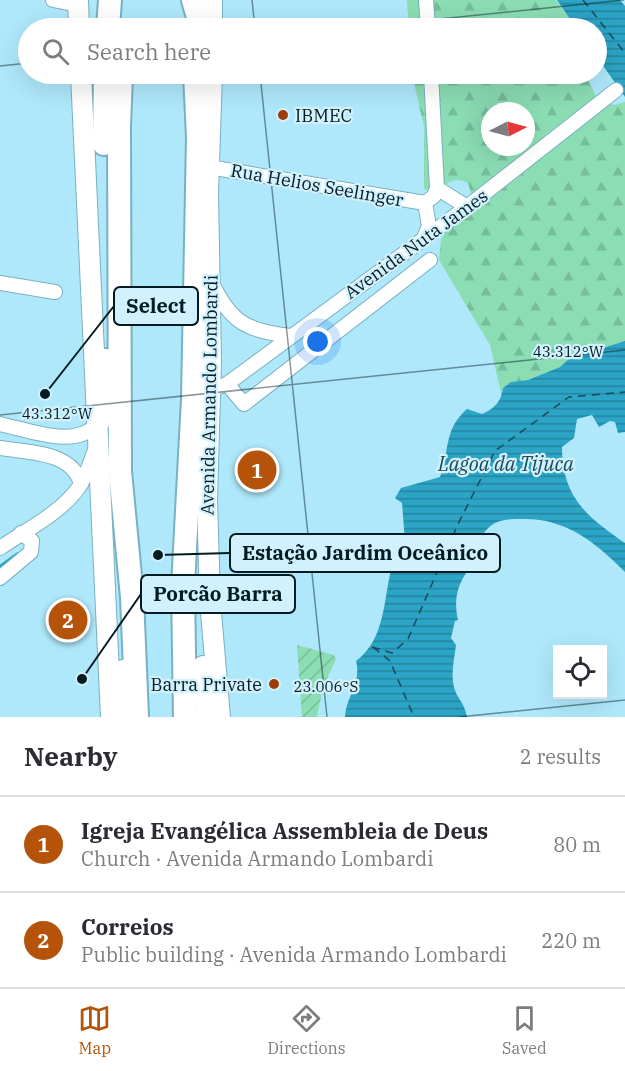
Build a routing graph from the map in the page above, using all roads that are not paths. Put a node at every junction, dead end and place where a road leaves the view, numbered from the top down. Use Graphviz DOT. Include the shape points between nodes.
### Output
graph roads {
  1 [pos="53,0"];
  2 [pos="110,0"];
  3 [pos="124,0"];
  4 [pos="181,0"];
  5 [pos="193,0"];
  6 [pos="212,0"];
  7 [pos="426,0"];
  8 [pos="78,2"];
  9 [pos="79,18"];
  10 [pos="109,18"];
  11 [pos="123,18"];
  12 [pos="186,18"];
  13 [pos="198,18"];
  14 [pos="212,18"];
  15 [pos="427,18"];
  16 [pos="82,84"];
  17 [pos="105,84"];
  18 [pos="121,84"];
  19 [pos="195,84"];
  20 [pos="212,84"];
  21 [pos="432,84"];
  22 [pos="616,90"];
  23 [pos="209,167"];
  24 [pos="437,188"];
  25 [pos="425,203"];
  26 [pos="467,207"];
  27 [pos="196,224"];
  28 [pos="424,238"];
  29 [pos="430,260"];
  30 [pos="211,280"];
  31 [pos="0,283"];
  32 [pos="55,292"];
  33 [pos="291,336"];
  34 [pos="218,387"];
  35 [pos="0,424"];
  36 [pos="99,431"];
  37 [pos="0,448"];
  38 [pos="81,484"];
  39 [pos="207,499"];
  40 [pos="103,512"];
  41 [pos="21,533"];
  42 [pos="0,548"];
  43 [pos="0,578"];
  44 [pos="111,717"];
  45 [pos="126,717"];
  46 [pos="137,717"];
  47 [pos="185,717"];
  48 [pos="206,717"];
  49 [pos="220,717"];
  1 -- 8 [label="street"];
  2 -- 10 [label="highway"];
  3 -- 11 [label="highway"];
  4 -- 12 [label="highway"];
  5 -- 13 [label="highway"];
  6 -- 14 [label="main road"];
  7 -- 15 [label="street"];
  8 -- 9 [label="main road"];
  16 -- 36 [label="main road"];
  17 -- 36 [label="highway" via="105,358"];
  18 -- 46 [label="highway" via="120,471 132,597"];
  19 -- 27 [label="highway, Avenida Armando Lombardi"];
  20 -- 23 [label="main road, Avenida Armando Lombardi"];
  21 -- 24 [label="street"];
  22 -- 26 [label="street, Avenida Nuta James"];
  23 -- 25 [label="street, Rua Helios Seelinger"];
  23 -- 30 [label="main road, Avenida Armando Lombardi"];
  24 -- 25 [label="street, Rua Helios Seelinger"];
  24 -- 26 [label="street"];
  25 -- 28 [label="street, Rua Helios Seelinger" via="429,226"];
  26 -- 28 [label="street, Avenida Nuta James"];
  27 -- 30 [label="highway"];
  27 -- 47 [label="highway, Avenida Armando Lombardi" via="193,399 183,586"];
  28 -- 33 [label="street, Avenida Nuta James"];
  29 -- 34 [label="street" via="244,404"];
  30 -- 33 [label="street" via="235,319 255,330"];
  30 -- 34 [label="main road, Avenida Armando Lombardi"];
  31 -- 32 [label="street"];
  33 -- 34 [label="street, Avenida Nuta James"];
  34 -- 39 [label="main road, Avenida Armando Lombardi"];
  35 -- 36 [label="street" via="69,437"];
  36 -- 38 [label="street"];
  36 -- 40 [label="main road"];
  37 -- 38 [label="street" via="66,461 78,472"];
  38 -- 41 [label="street" via="61,506"];
  39 -- 48 [label="main road" via="199,605"];
  39 -- 49 [label="main road, Avenida Armando Lombardi" via="210,601"];
  40 -- 44 [label="main road"];
  40 -- 45 [label="main road" via="119,612"];
  41 -- 42 [label="street"];
  41 -- 43 [label="street" via="32,541 31,552"];
}
